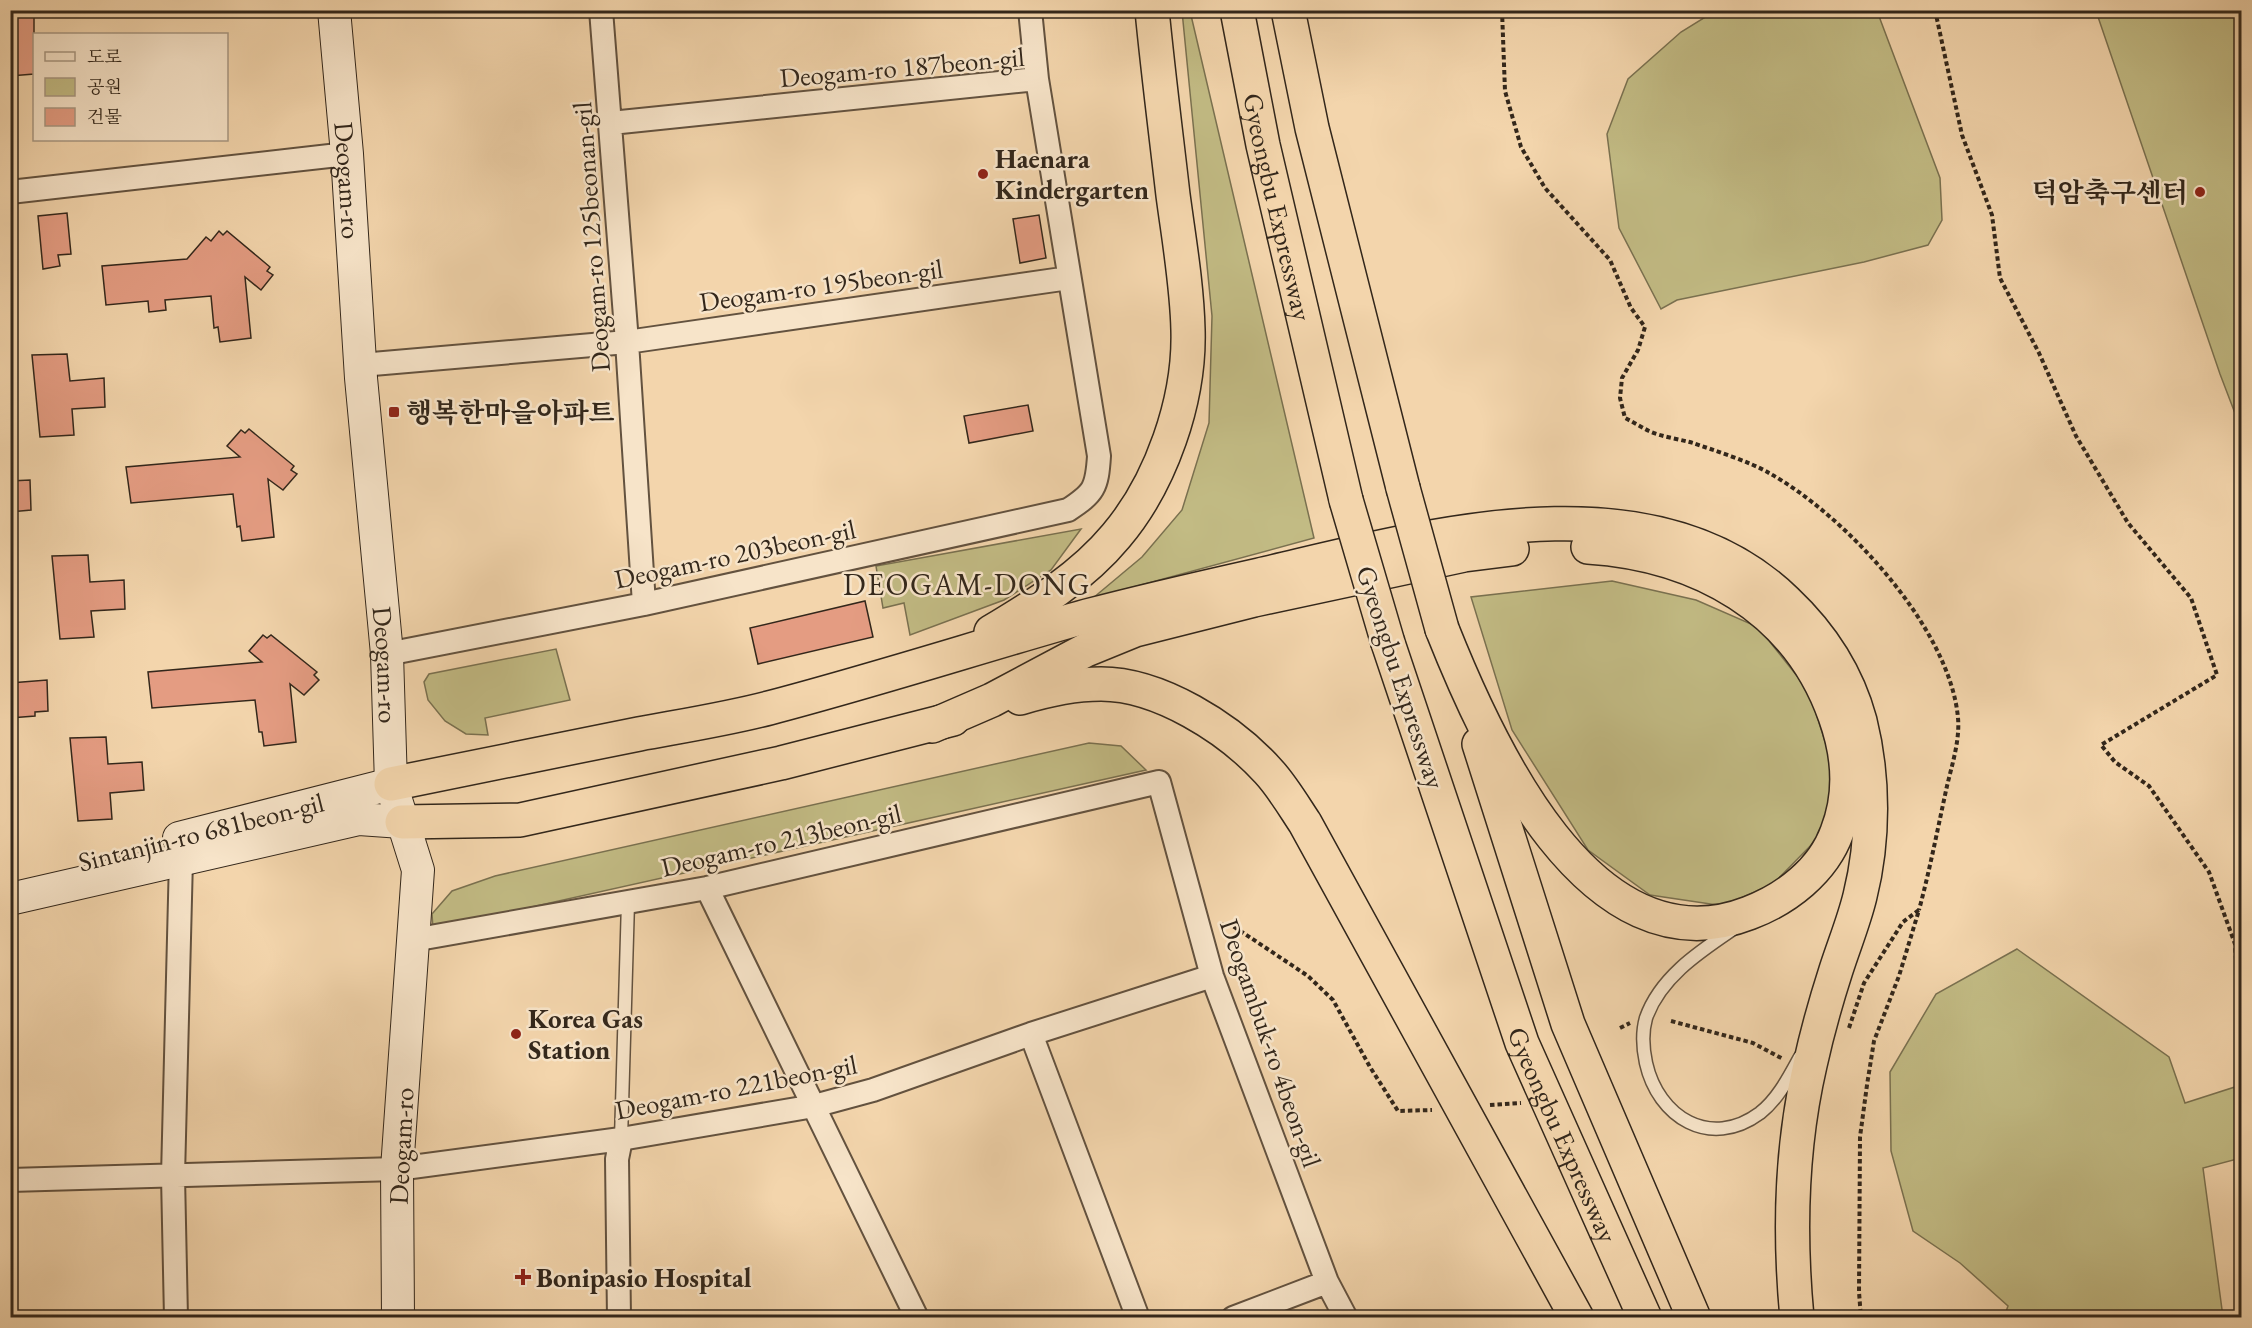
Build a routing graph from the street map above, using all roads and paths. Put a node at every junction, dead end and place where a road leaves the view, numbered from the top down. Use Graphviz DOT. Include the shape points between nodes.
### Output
graph roads {
  1 [pos="334,10"];
  2 [pos="601,10"];
  3 [pos="1030,10"];
  4 [pos="1152,10"];
  5 [pos="1237,10"];
  6 [pos="1288,10"];
  7 [pos="1502,10"];
  8 [pos="1935,10"];
  9 [pos="1037,79"];
  10 [pos="611,123"];
  11 [pos="346,154"];
  12 [pos="10,192"];
  13 [pos="1069,278"];
  14 [pos="627,342"];
  15 [pos="361,365"];
  16 [pos="644,604"];
  17 [pos="1442,629"];
  18 [pos="387,654"];
  19 [pos="936,660"];
  20 [pos="933,726"];
  21 [pos="1159,782"];
  22 [pos="391,784"];
  23 [pos="402,822"];
  24 [pos="180,859"];
  25 [pos="10,879"];
  26 [pos="706,888"];
  27 [pos="10,899"];
  28 [pos="628,902"];
  29 [pos="1764,907"];
  30 [pos="1919,910"];
  31 [pos="1198,921"];
  32 [pos="413,940"];
  33 [pos="1212,975"];
  34 [pos="2241,1014"];
  35 [pos="1671,1021"];
  36 [pos="1834,1027"];
  37 [pos="1031,1034"];
  38 [pos="1788,1062"];
  39 [pos="1521,1103"];
  40 [pos="1486,1105"];
  41 [pos="814,1106"];
  42 [pos="1432,1110"];
  43 [pos="621,1139"];
  44 [pos="397,1169"];
  45 [pos="173,1176"];
  46 [pos="10,1180"];
  47 [pos="1327,1282"];
  48 [pos="176,1317"];
  49 [pos="398,1317"];
  50 [pos="619,1317"];
  51 [pos="917,1317"];
  52 [pos="1138,1317"];
  53 [pos="1233,1317"];
  54 [pos="1346,1317"];
  55 [pos="1577,1317"];
  56 [pos="1645,1317"];
  57 [pos="1694,1317"];
  58 [pos="1797,1317"];
  59 [pos="1862,1317"];
  1 -- 11 [label="street, Deogam-ro"];
  2 -- 10 [label="street, Deogam-ro 125beonan-gil"];
  3 -- 9 [label="street"];
  4 -- 19 [label="highway" via="1188,332 1181,398 1173,426 1146,491 1098,555 1032,608"];
  5 -- 56 [label="highway, Gyeongbu Expressway, bridge" via="1263,146 1346,500 1388,643 1522,1043"];
  6 -- 17 [label="highway, Gyeongbu Expressway, bridge" via="1312,128"];
  7 -- 30 [label="path" via="1505,91 1521,147 1545,188 1610,260 1630,308 1646,327 1622,378 1620,398 1625,417 1650,432 1695,444 1768,472 1816,504 1882,570 1938,650 1959,720"];
  8 -- 34 [label="path" via="1962,135 1992,214 2000,278 2076,436 2116,504 2128,524 2191,598 2217,675 2101,745 2115,762 2149,786 2209,872 2235,944"];
  9 -- 10 [label="street, Deogam-ro 187beon-gil"];
  9 -- 13 [label="street, Deogam-ro 187beon-gil"];
  10 -- 14 [label="street, Deogam-ro 125beonan-gil"];
  11 -- 12 [label="street"];
  11 -- 15 [label="street, Deogam-ro"];
  13 -- 14 [label="street, Deogam-ro 195beon-gil"];
  13 -- 16 [label="street, Deogam-ro 203beon-gil" via="1099,456 1098,475 1090,495 1068,510"];
  14 -- 15 [label="street, Deogam-ro 195beon-gil"];
  14 -- 16 [label="street, Deogam-ro 125beonan-gil"];
  15 -- 18 [label="street, Deogam-ro"];
  16 -- 18 [label="street, Deogam-ro 203beon-gil"];
  17 -- 29 [label="highway" via="1482,721 1522,791 1563,851 1593,882 1629,905 1667,919 1707,922"];
  17 -- 57 [label="highway, Gyeongbu Expressway" via="1568,1024"];
  18 -- 22 [label="street, Deogam-ro"];
  19 -- 22 [label="highway" via="764,709"];
  19 -- 36 [label="highway" via="1144,601 1447,534 1521,526 1583,525 1641,530 1690,543 1755,574 1797,611 1826,644 1856,709 1868,770 1868,844"];
  20 -- 23 [label="highway" via="520,820"];
  20 -- 29 [label="highway" via="1119,635 1254,600 1496,551 1591,547 1647,555 1722,583 1764,610 1811,665 1837,722 1847,779 1836,835 1815,869"];
  20 -- 55 [label="highway" via="1061,687 1103,684 1143,691 1185,707 1253,756 1305,822"];
  21 -- 26 [label="street, Deogam-ro 213beon-gil"];
  21 -- 31 [label="street, Deogambuk-ro 4beon-gil"];
  22 -- 23 [label="street, Deogam-ro"];
  22 -- 25 [label="street, Sintanjin-ro 681beon-gil"];
  23 -- 24 [label="street, Sintanjin-ro 681beon-gil" via="359,819"];
  23 -- 32 [label="street, Deogam-ro" via="418,870"];
  24 -- 27 [label="street, Sintanjin-ro 681beon-gil"];
  24 -- 45 [label="street, Sintanjin-ro 681beon-gil"];
  26 -- 28 [label="street, Deogam-ro 213beon-gil"];
  26 -- 41 [label="street"];
  28 -- 32 [label="street, Deogam-ro 213beon-gil"];
  28 -- 43 [label="lane"];
  29 -- 36 [label="lane" via="1688,961 1653,1004 1646,1017 1643,1042 1648,1071 1658,1095 1676,1116 1698,1126 1724,1128 1746,1121 1760,1113"];
  30 -- 36 [label="path" via="1904,922"];
  30 -- 59 [label="path" via="1874,1041 1867,1085 1860,1137"];
  31 -- 33 [label="street, Deogambuk-ro 4beon-gil"];
  31 -- 42 [label="path" via="1233,926 1308,976 1333,1000 1398,1111"];
  32 -- 44 [label="street, Deogam-ro"];
  33 -- 37 [label="street, Deogam-ro 221beon-gil"];
  33 -- 47 [label="street, Deogambuk-ro 4beon-gil"];
  35 -- 38 [label="path" via="1753,1044"];
  36 -- 58 [label="highway" via="1804,1091 1793,1233"];
  37 -- 41 [label="street, Deogam-ro 221beon-gil" via="873,1090"];
  37 -- 52 [label="street"];
  39 -- 40 [label="path"];
  41 -- 43 [label="street, Deogam-ro 221beon-gil"];
  41 -- 51 [label="street"];
  43 -- 44 [label="street, Deogam-ro 221beon-gil"];
  43 -- 50 [label="street" via="617,1159"];
  44 -- 45 [label="street, Deogam-ro 221beon-gil"];
  44 -- 49 [label="street, Deogam-ro"];
  45 -- 46 [label="street, Deogam-ro 221beon-gil"];
  45 -- 48 [label="street, Sintanjin-ro 681beon-gil"];
  47 -- 53 [label="street"];
  47 -- 54 [label="street, Deogambuk-ro 4beon-gil"];
}
